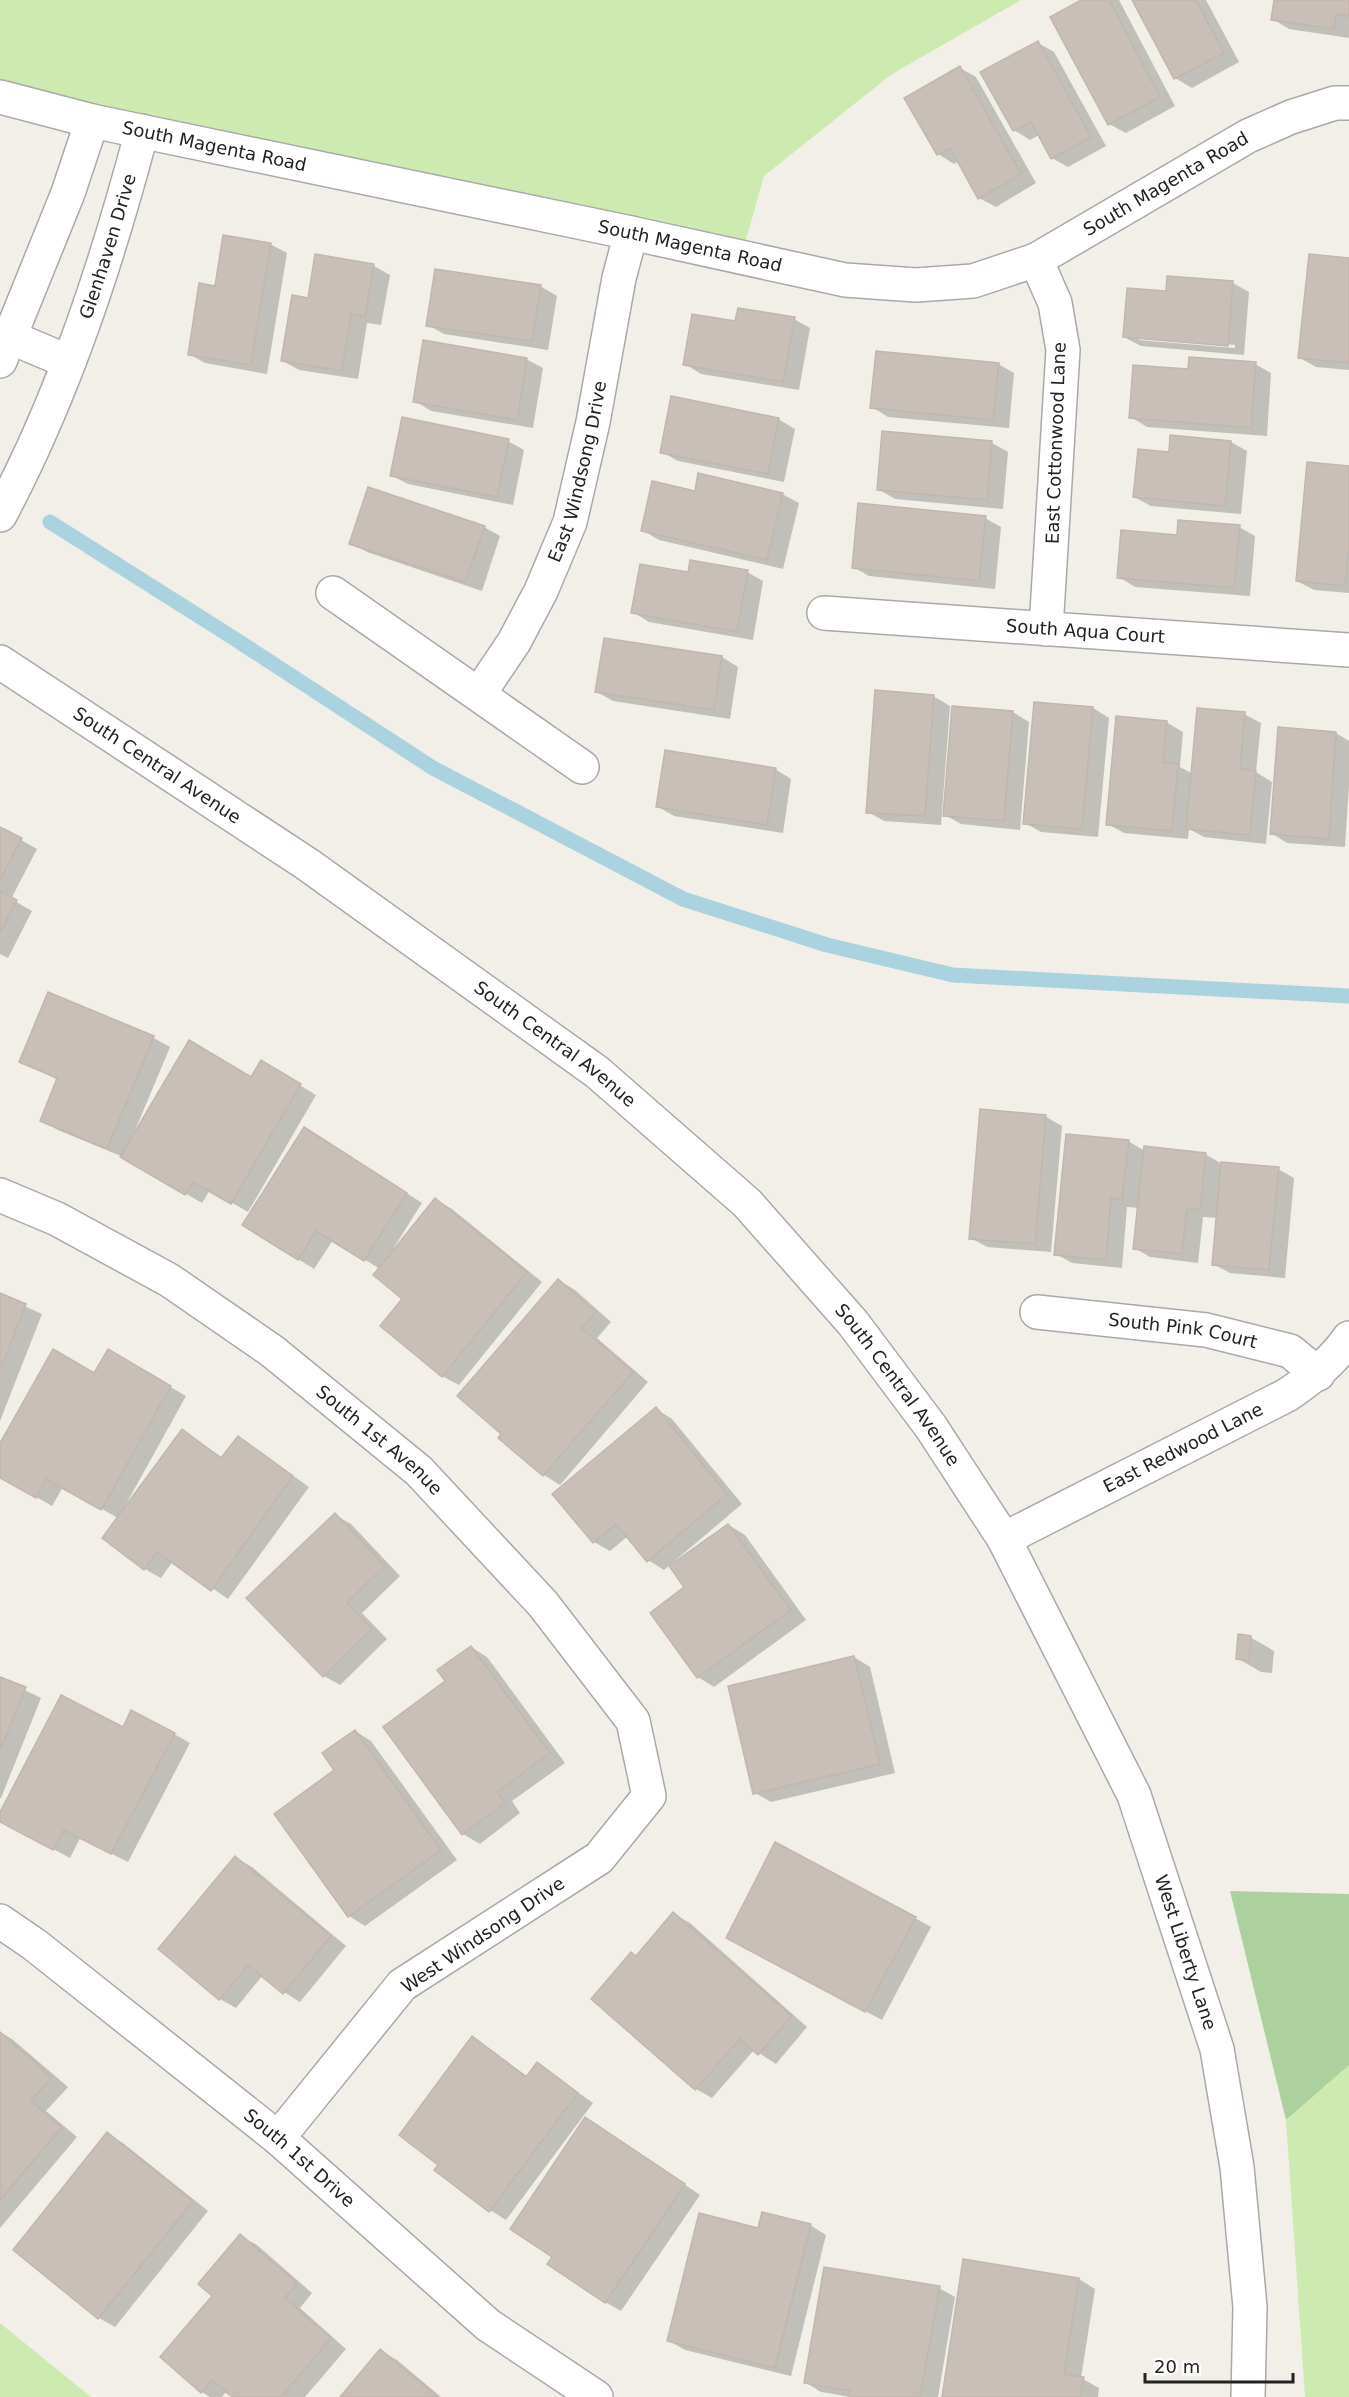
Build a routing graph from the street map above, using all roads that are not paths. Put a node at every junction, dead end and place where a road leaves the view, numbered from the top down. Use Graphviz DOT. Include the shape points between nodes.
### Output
graph roads {
  1 [pos="0,97"];
  2 [pos="1349,103"];
  3 [pos="92,121"];
  4 [pos="142,131"];
  5 [pos="631,232"];
  6 [pos="1036,260"];
  7 [pos="5,349"];
  8 [pos="69,362"];
  9 [pos="0,515"];
  10 [pos="333,593"];
  11 [pos="824,613"];
  12 [pos="1046,629"];
  13 [pos="1349,650"];
  14 [pos="0,662"];
  15 [pos="479,694"];
  16 [pos="582,766"];
  17 [pos="0,1196"];
  18 [pos="1037,1312"];
  19 [pos="1349,1338"];
  20 [pos="1318,1374"];
  21 [pos="1004,1539"];
  22 [pos="650,1796"];
  23 [pos="0,1921"];
  24 [pos="278,2138"];
  25 [pos="596,2397"];
  26 [pos="1248,2397"];
  1 -- 3 [label="street, South Magenta Road"];
  2 -- 6 [label="street, South Magenta Road" via="1335,103 1248,136"];
  3 -- 4 [label="street, South Magenta Road"];
  3 -- 7 [label="street" via="68,193"];
  4 -- 5 [label="street, South Magenta Road"];
  4 -- 8 [label="street, Glenhaven Drive" via="124,200"];
  5 -- 6 [label="street, South Magenta Road" via="845,280 916,285 973,281"];
  5 -- 15 [label="street, East Windsong Drive" via="570,522 541,591 514,642"];
  6 -- 12 [label="street, East Cottonwood Lane" via="1055,303 1063,350"];
  7 -- 8 [label="street"];
  8 -- 9 [label="street, Glenhaven Drive" via="53,407"];
  10 -- 15 [label="street"];
  11 -- 12 [label="street, South Aqua Court"];
  12 -- 13 [label="street, South Aqua Court"];
  14 -- 21 [label="street, South Central Avenue" via="306,864 606,1080 747,1203 853,1323 931,1427"];
  15 -- 16 [label="street"];
  17 -- 22 [label="street, South 1st Avenue" via="57,1219 169,1280 272,1351 419,1471 543,1604 633,1721"];
  18 -- 20 [label="street, South Pink Court" via="1206,1330 1290,1351"];
  19 -- 20 [label="street, East Redwood Lane"];
  20 -- 21 [label="street, East Redwood Lane" via="1287,1395"];
  21 -- 26 [label="street, West Liberty Lane" via="1134,1795 1217,2049 1237,2167 1250,2307"];
  22 -- 24 [label="street, West Windsong Drive" via="599,1858 402,1985"];
  23 -- 24 [label="street, South 1st Drive"];
  24 -- 25 [label="street, South 1st Drive" via="488,2325"];
}
